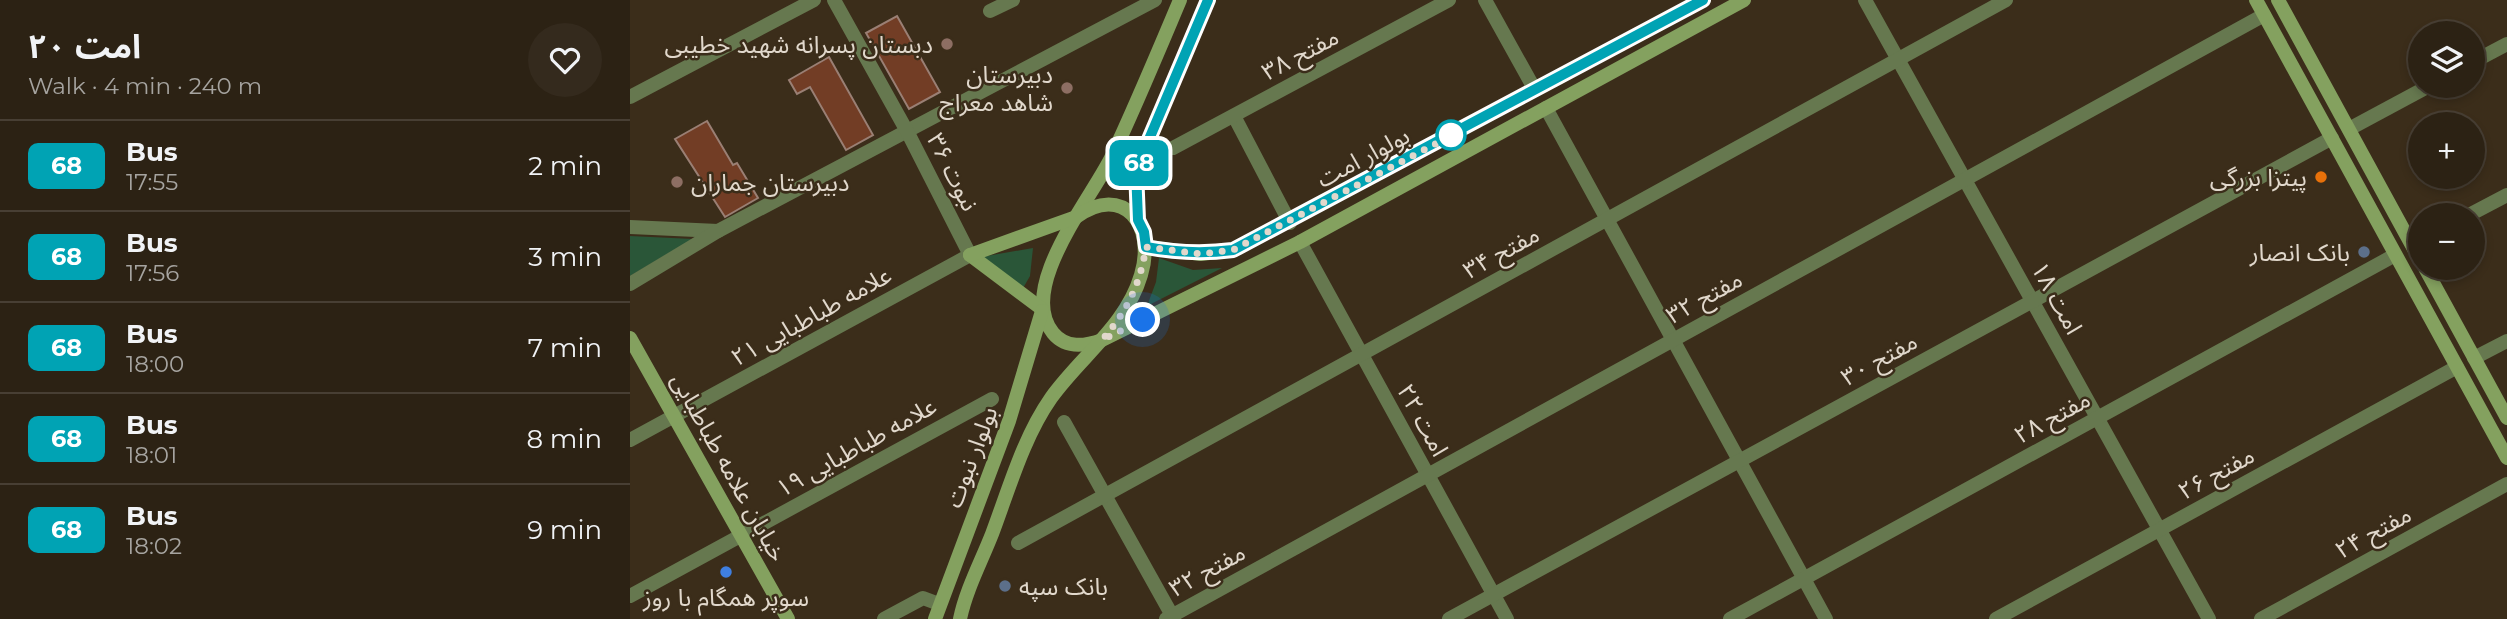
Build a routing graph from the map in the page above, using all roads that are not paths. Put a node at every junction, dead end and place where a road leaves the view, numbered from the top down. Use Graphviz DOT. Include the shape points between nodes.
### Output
graph roads {
  1 [pos="814,0"];
  2 [pos="834,0"];
  3 [pos="1013,0"];
  4 [pos="1156,0"];
  5 [pos="1208,0"];
  6 [pos="1449,0"];
  7 [pos="1485,0"];
  8 [pos="1703,0"];
  9 [pos="1744,0"];
  10 [pos="1865,0"];
  11 [pos="2006,0"];
  12 [pos="2256,0"];
  13 [pos="1177,1"];
  14 [pos="2283,2"];
  15 [pos="990,11"];
  16 [pos="2264,15"];
  17 [pos="2507,44"];
  18 [pos="2485,56"];
  19 [pos="1898,59"];
  20 [pos="1535,90"];
  21 [pos="630,97"];
  22 [pos="2408,97"];
  23 [pos="1546,108"];
  24 [pos="1234,116"];
  25 [pos="2349,129"];
  26 [pos="908,133"];
  27 [pos="2332,138"];
  28 [pos="1173,148"];
  29 [pos="1965,179"];
  30 [pos="2507,195"];
  31 [pos="2485,207"];
  32 [pos="1076,217"];
  33 [pos="1607,219"];
  34 [pos="1138,220"];
  35 [pos="1290,222"];
  36 [pos="630,227"];
  37 [pos="2408,229"];
  38 [pos="718,231"];
  39 [pos="1300,242"];
  40 [pos="1146,247"];
  41 [pos="970,255"];
  42 [pos="2395,255"];
  43 [pos="2432,280"];
  44 [pos="630,284"];
  45 [pos="2033,301"];
  46 [pos="1042,309"];
  47 [pos="630,338"];
  48 [pos="1102,340"];
  49 [pos="1673,340"];
  50 [pos="2507,341"];
  51 [pos="1362,354"];
  52 [pos="2474,358"];
  53 [pos="2458,367"];
  54 [pos="992,399"];
  55 [pos="674,416"];
  56 [pos="2098,418"];
  57 [pos="2507,418"];
  58 [pos="1064,422"];
  59 [pos="630,440"];
  60 [pos="2507,458"];
  61 [pos="1739,461"];
  62 [pos="1428,475"];
  63 [pos="2507,484"];
  64 [pos="1105,495"];
  65 [pos="2160,530"];
  66 [pos="742,535"];
  67 [pos="1018,543"];
  68 [pos="1804,578"];
  69 [pos="1493,595"];
  70 [pos="630,596"];
  71 [pos="939,604"];
  72 [pos="1170,618"];
  73 [pos="788,619"];
  74 [pos="884,619"];
  75 [pos="935,619"];
  76 [pos="960,619"];
  77 [pos="1449,619"];
  78 [pos="1507,619"];
  79 [pos="1730,619"];
  80 [pos="1826,619"];
  81 [pos="1996,619"];
  82 [pos="2209,619"];
  83 [pos="2260,619"];
  1 -- 21 [label="street"];
  2 -- 26 [label="street, نبوت ۳۶"];
  3 -- 15 [label="street"];
  4 -- 26 [label="street"];
  5 -- 34 [label="main road" via="1136,170"];
  6 -- 24 [label="street, مفتح ۳۸"];
  7 -- 20 [label="street"];
  8 -- 20 [label="main road, بولوار امت"];
  9 -- 23 [label="main road, بولوار امت"];
  10 -- 19 [label="street, امت ۱۸"];
  11 -- 19 [label="street, مفتح ۳۴"];
  12 -- 16 [label="main road"];
  13 -- 32 [label="main road" via="1110,160"];
  14 -- 25 [label="main road"];
  16 -- 27 [label="main road"];
  16 -- 29 [label="street, مفتح ۳۲"];
  17 -- 18 [label="street"];
  19 -- 29 [label="street, امت ۱۸"];
  19 -- 33 [label="street, مفتح ۳۴"];
  20 -- 35 [label="main road, بولوار امت"];
  22 -- 25 [label="street"];
  23 -- 33 [label="street"];
  23 -- 39 [label="main road, بولوار امت"];
  24 -- 28 [label="street, مفتح ۳۸"];
  24 -- 35 [label="street"];
  25 -- 27 [label="main road"];
  25 -- 37 [label="main road"];
  26 -- 38 [label="street"];
  26 -- 41 [label="street, نبوت ۳۶"];
  27 -- 42 [label="main road"];
  27 -- 45 [label="street, مفتح ۳۰"];
  29 -- 45 [label="street, امت ۱۸"];
  29 -- 49 [label="street, مفتح ۳۲"];
  30 -- 31 [label="street"];
  32 -- 34 [label="main road" via="1090,207 1107,204 1124,208"];
  32 -- 41 [label="main road"];
  32 -- 46 [label="main road" via="1056,256"];
  33 -- 49 [label="street"];
  33 -- 51 [label="street, مفتح ۳۴"];
  34 -- 40 [label="main road"];
  35 -- 40 [label="main road, بولوار امت" via="1233,250 1201,254"];
  36 -- 38 [label="street"];
  38 -- 44 [label="street"];
  39 -- 48 [label="main road, بولوار امت"];
  39 -- 51 [label="street, امت ۲۲"];
  40 -- 48 [label="main road" via="1133,298"];
  41 -- 46 [label="main road"];
  41 -- 55 [label="street, علامه طباطبایی ۲۱"];
  42 -- 53 [label="main road"];
  42 -- 56 [label="street, مفتح ۲۸"];
  43 -- 52 [label="main road"];
  45 -- 56 [label="street, امت ۱۸"];
  45 -- 61 [label="street, مفتح ۳۰"];
  46 -- 48 [label="main road" via="1046,325 1063,341 1087,345"];
  46 -- 71 [label="main road, بولوار نبوت" via="1009,421"];
  47 -- 55 [label="main road, خیابان علامه طباطبایی"];
  48 -- 76 [label="main road, بولوار نبوت" via="1052,398 1031,432"];
  49 -- 61 [label="street"];
  49 -- 62 [label="street, مفتح ۳۲"];
  50 -- 52 [label="street"];
  51 -- 62 [label="street, امت ۲۲"];
  51 -- 64 [label="street, مفتح ۳۴"];
  52 -- 57 [label="main road"];
  53 -- 60 [label="main road"];
  53 -- 65 [label="street, مفتح ۲۶"];
  54 -- 66 [label="street, علامه طباطبایی ۱۹"];
  55 -- 59 [label="street, علامه طباطبایی ۲۱"];
  55 -- 66 [label="main road, خیابان علامه طباطبایی"];
  56 -- 65 [label="street, امت ۱۸"];
  56 -- 68 [label="street, مفتح ۲۸"];
  58 -- 64 [label="street"];
  61 -- 68 [label="street"];
  61 -- 69 [label="street, مفتح ۳۰"];
  62 -- 69 [label="street, امت ۲۲"];
  62 -- 72 [label="street, مفتح ۳۲"];
  63 -- 83 [label="street, مفتح ۲۴"];
  64 -- 67 [label="street, مفتح ۳۴"];
  64 -- 72 [label="street"];
  65 -- 81 [label="street, مفتح ۲۶"];
  65 -- 82 [label="street, امت ۱۸"];
  66 -- 70 [label="street, علامه طباطبایی ۱۹"];
  66 -- 73 [label="main road, خیابان علامه طباطبایی"];
  68 -- 79 [label="street, مفتح ۲۸"];
  68 -- 80 [label="street"];
  69 -- 77 [label="street, مفتح ۳۰"];
  69 -- 78 [label="street, امت ۲۲"];
  71 -- 74 [label="street" via="923,598"];
  71 -- 75 [label="main road, بولوار نبوت"];
}
